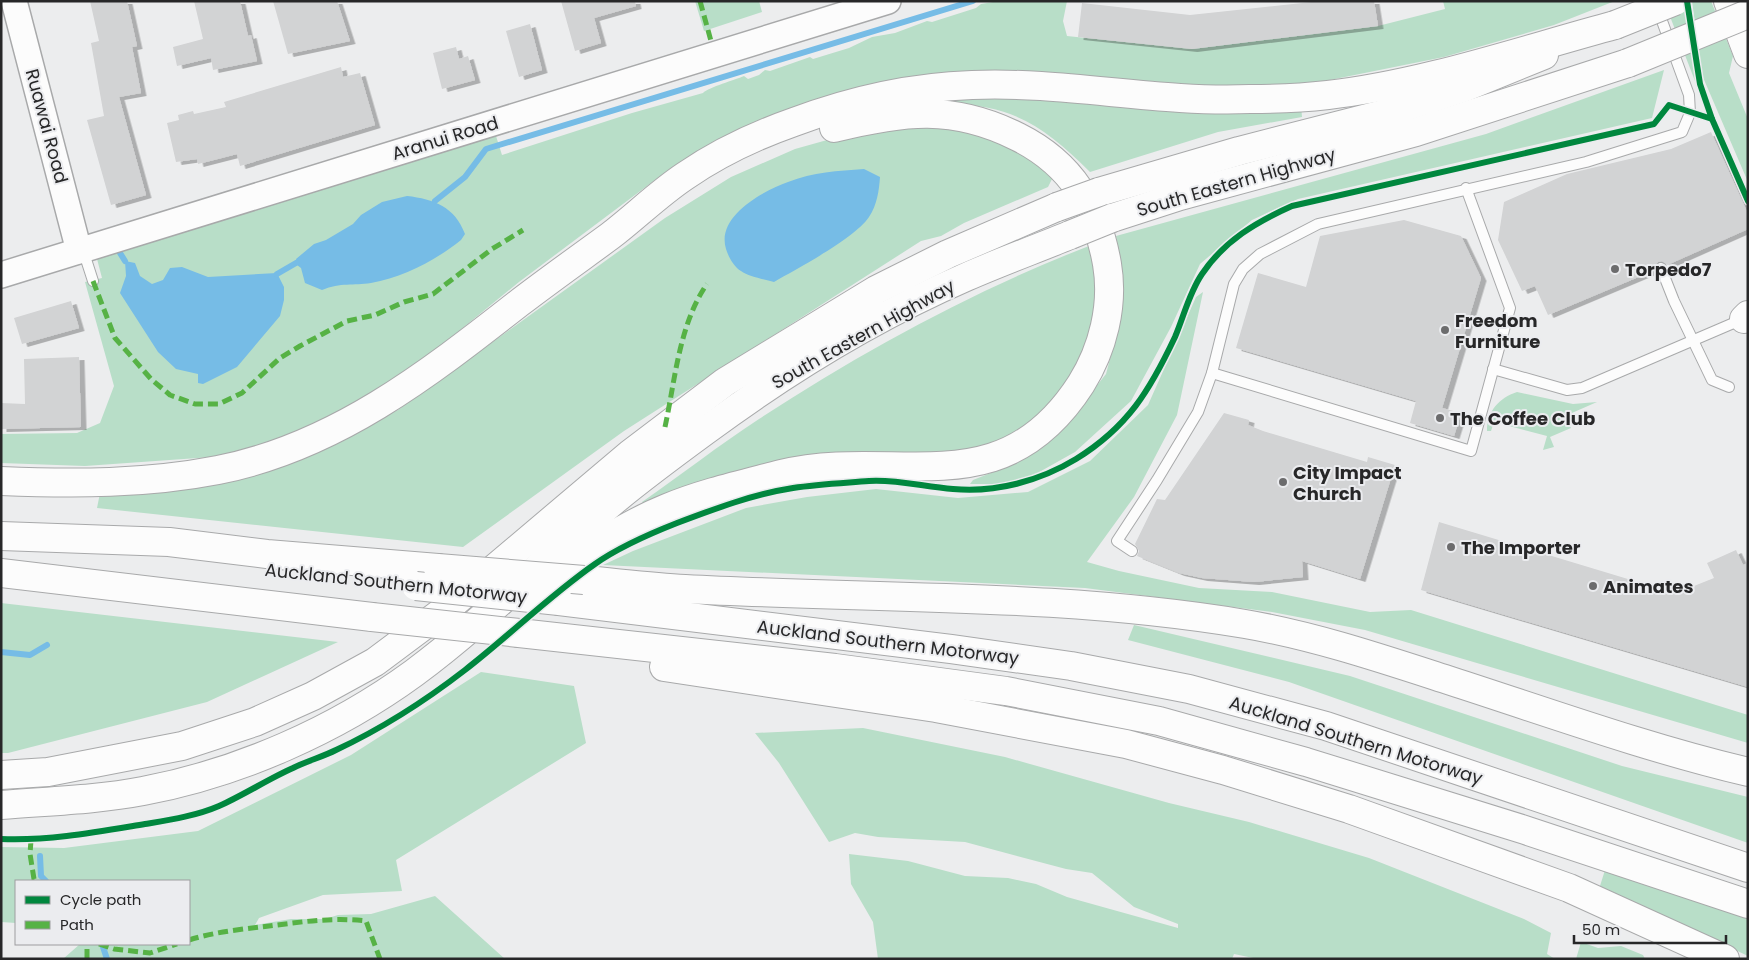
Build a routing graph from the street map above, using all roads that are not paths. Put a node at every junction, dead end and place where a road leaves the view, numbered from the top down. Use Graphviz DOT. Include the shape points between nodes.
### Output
graph roads {
  1 [pos="14,1"];
  2 [pos="888,1"];
  3 [pos="1655,1"];
  4 [pos="1675,1"];
  5 [pos="1728,1"];
  6 [pos="1748,14"];
  7 [pos="1615,25"];
  8 [pos="1748,54"];
  9 [pos="1466,188"];
  10 [pos="613,234"];
  11 [pos="81,251"];
  12 [pos="1661,268"];
  13 [pos="1,275"];
  14 [pos="93,281"];
  15 [pos="1746,317"];
  16 [pos="1693,341"];
  17 [pos="1493,369"];
  18 [pos="1212,373"];
  19 [pos="1729,387"];
  20 [pos="1,481"];
  21 [pos="1,538"];
  22 [pos="1132,550"];
  23 [pos="1,573"];
  24 [pos="494,608"];
  25 [pos="519,633"];
  26 [pos="1748,772"];
  27 [pos="1,774"];
  28 [pos="1,804"];
  29 [pos="1748,868"];
  30 [pos="1748,904"];
  31 [pos="1725,959"];
  1 -- 11 [label="street, Ruawai Road"];
  2 -- 11 [label="street, Aranui Road"];
  3 -- 9 [label="lane" via="1689,95 1690,113 1682,132 1586,162"];
  4 -- 7 [label="main road, South Eastern Highway, bridge"];
  5 -- 8 [label="main road"];
  6 -- 24 [label="main road, South Eastern Highway, bridge" via="1628,62 1416,132 1180,196 1112,218 966,277 795,368 708,428 616,499"];
  7 -- 10 [label="main road" via="1412,80 1328,95 1209,99 975,84 928,88 876,98 792,122 725,154 686,175"];
  7 -- 27 [label="main road, South Eastern Highway, bridge" via="1464,88 1387,113 1230,153 1099,192 948,254 876,290 725,382 630,454 450,606 375,662 313,696 255,722 182,746 48,772"];
  9 -- 17 [label="lane" via="1510,308"];
  9 -- 18 [label="lane" via="1415,203 1318,224 1260,254 1243,269 1234,284"];
  10 -- 20 [label="main road" via="450,358 385,403 330,433 245,464 179,476 111,483"];
  10 -- 24 [label="main road" via="713,175 797,138 863,120 936,113 964,116 994,125 1049,156 1073,179 1095,216 1103,241 1109,275 1107,313 1092,365 1070,400 1036,434 1013,448 986,460 952,466 854,466 786,473 700,496 632,525"];
  11 -- 13 [label="street, Aranui Road"];
  11 -- 14 [label="lane"];
  12 -- 16 [label="lane"];
  15 -- 16 [label="lane"];
  16 -- 17 [label="lane" via="1582,388 1567,390"];
  16 -- 19 [label="lane" via="1712,380"];
  17 -- 18 [label="lane" via="1471,451"];
  18 -- 22 [label="lane" via="1198,412 1117,541"];
  21 -- 26 [label="main road, bridge" via="169,542 267,554 683,589 940,597 1112,607 1248,624 1368,654 1685,757"];
  21 -- 29 [label="main road, Auckland Southern Motorway, bridge" via="558,601 1071,666 1189,689 1326,726"];
  23 -- 25 [label="main road, Auckland Southern Motorway, bridge"];
  24 -- 28 [label="main road, South Eastern Highway" via="414,673 368,704 304,738 247,761 144,791 89,799"];
  25 -- 30 [label="main road, Auckland Southern Motorway" via="835,668 1006,691 1159,721 1306,762 1525,830"];
  25 -- 31 [label="main road" via="611,660 936,708 1126,744 1349,809 1569,888"];
}
